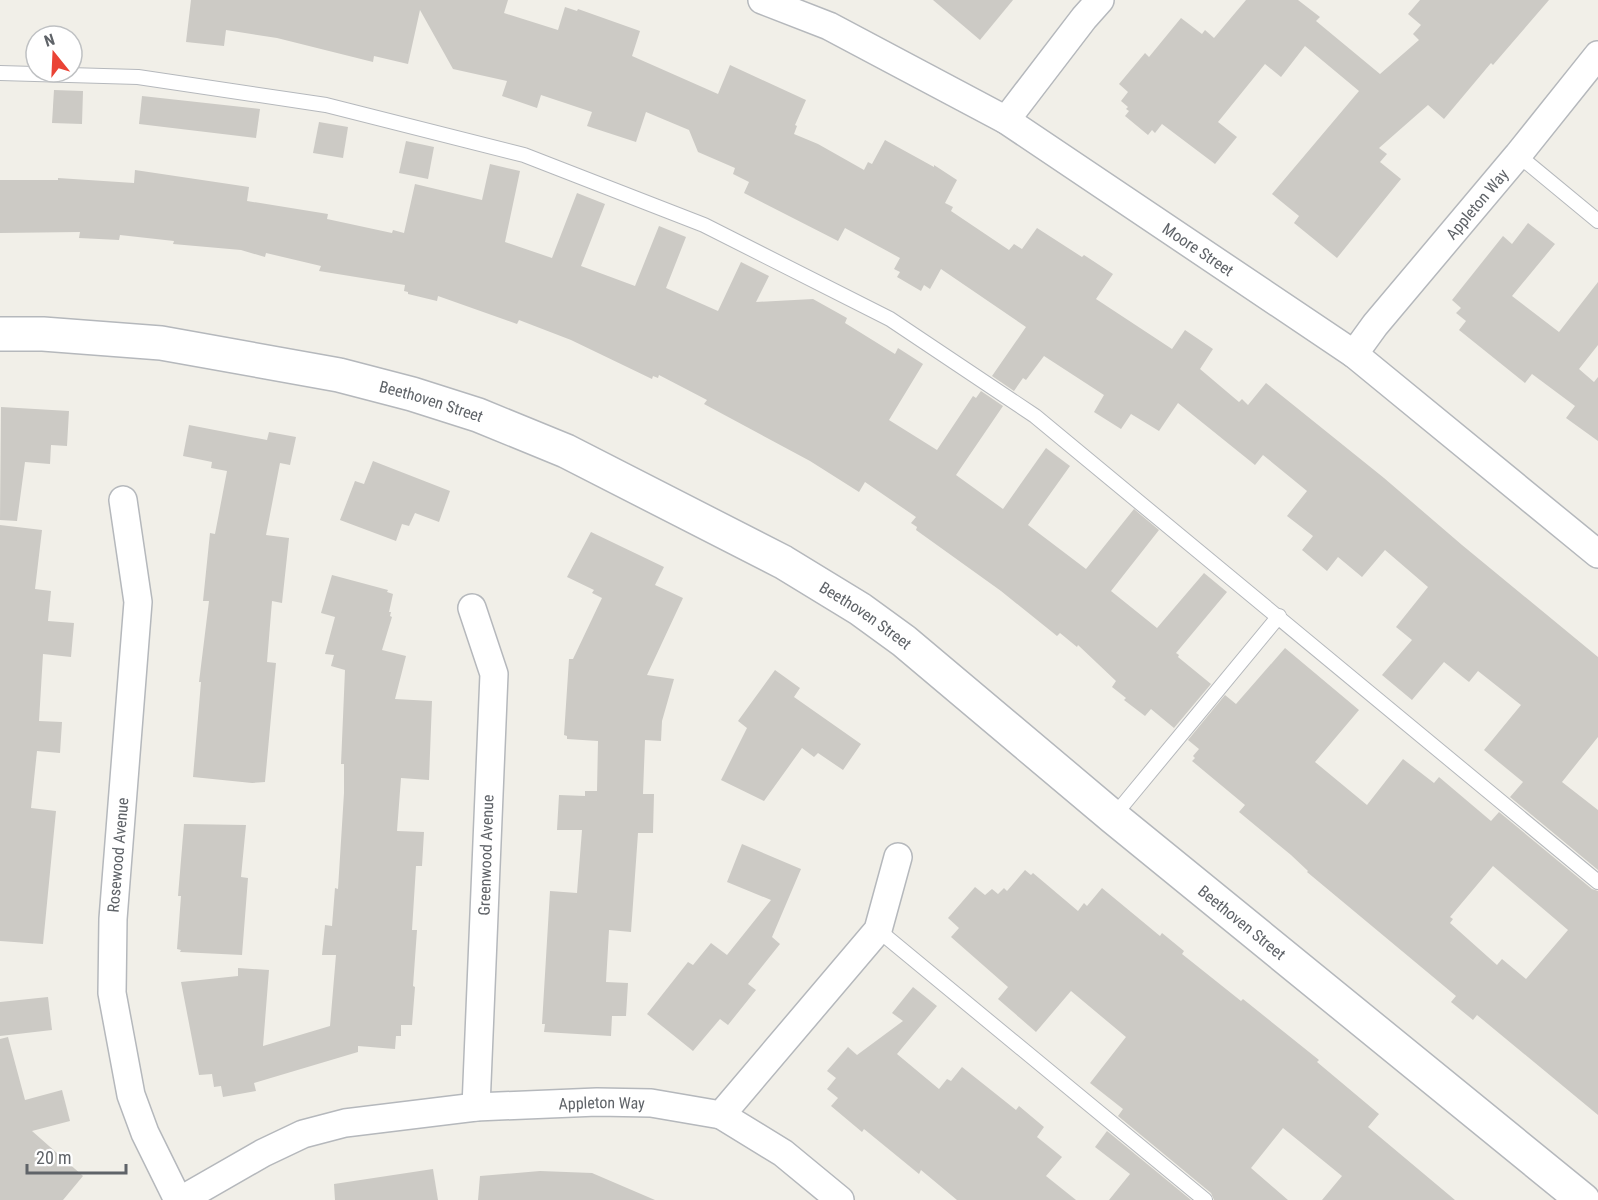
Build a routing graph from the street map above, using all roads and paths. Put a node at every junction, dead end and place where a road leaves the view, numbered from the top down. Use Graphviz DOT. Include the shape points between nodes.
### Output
graph roads {
  1 [pos="762,0"];
  2 [pos="1100,0"];
  3 [pos="1598,55"];
  4 [pos="0,73"];
  5 [pos="1006,120"];
  6 [pos="1518,155"];
  7 [pos="1598,221"];
  8 [pos="0,334"];
  9 [pos="1354,354"];
  10 [pos="123,500"];
  11 [pos="1598,554"];
  12 [pos="472,608"];
  13 [pos="1279,616"];
  14 [pos="1113,817"];
  15 [pos="898,857"];
  16 [pos="1598,882"];
  17 [pos="878,930"];
  18 [pos="476,1107"];
  19 [pos="721,1115"];
  20 [pos="179,1200"];
  21 [pos="840,1200"];
  22 [pos="1205,1200"];
  23 [pos="1582,1200"];
  1 -- 5 [label="street, Moore Street" via="830,26"];
  2 -- 5 [label="street"];
  3 -- 6 [label="street, Appleton Way"];
  4 -- 13 [label="lane" via="138,77 326,105 524,155 704,225 890,319 1035,416"];
  5 -- 9 [label="street, Moore Street"];
  6 -- 7 [label="lane"];
  6 -- 9 [label="street, Appleton Way"];
  8 -- 14 [label="street, Beethoven Street" via="161,343 339,375 478,415 566,451 783,562 860,609 904,641"];
  9 -- 11 [label="street, Moore Street"];
  10 -- 20 [label="street, Rosewood Avenue" via="138,602 113,919 112,993 131,1095 145,1133"];
  12 -- 18 [label="street, Greenwood Avenue" via="494,674"];
  13 -- 14 [label="lane"];
  13 -- 16 [label="lane"];
  14 -- 23 [label="street, Beethoven Street"];
  15 -- 17 [label="street"];
  17 -- 19 [label="street"];
  17 -- 22 [label="lane"];
  18 -- 19 [label="street, Appleton Way" via="630,1102"];
  18 -- 20 [label="street, Appleton Way" via="345,1123 303,1134"];
  19 -- 21 [label="street" via="783,1153"];
}
